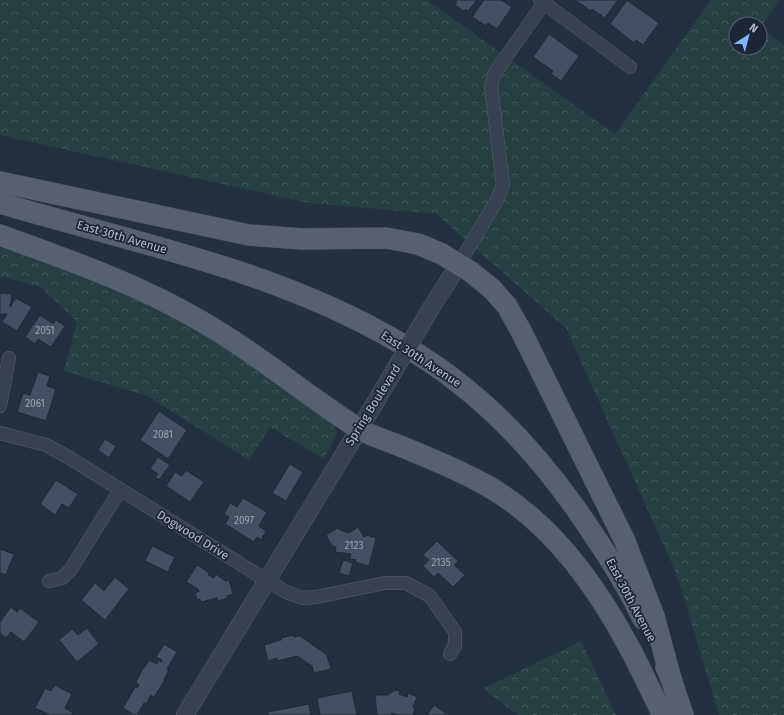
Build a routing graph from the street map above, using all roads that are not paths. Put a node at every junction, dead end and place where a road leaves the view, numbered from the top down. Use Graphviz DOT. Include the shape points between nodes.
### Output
graph roads {
  1 [pos="543,1"];
  2 [pos="630,67"];
  3 [pos="0,182"];
  4 [pos="0,203"];
  5 [pos="0,235"];
  6 [pos="458,264"];
  7 [pos="9,358"];
  8 [pos="0,406"];
  9 [pos="358,429"];
  10 [pos="0,433"];
  11 [pos="120,490"];
  12 [pos="266,580"];
  13 [pos="49,581"];
  14 [pos="450,654"];
  15 [pos="671,679"];
  16 [pos="185,715"];
  17 [pos="662,715"];
  18 [pos="684,715"];
  1 -- 2 [label="street"];
  1 -- 6 [label="street, Spring Boulevard" via="494,74 490,86 503,185 497,200"];
  3 -- 6 [label="main road" via="249,235 302,240 386,238 418,244"];
  4 -- 15 [label="main road, East 30th Avenue" via="245,273 330,306 424,358 456,380 493,412 529,450 577,511 620,576"];
  5 -- 9 [label="main road" via="110,276 155,296 242,347"];
  6 -- 9 [label="street, Spring Boulevard, bridge"];
  6 -- 15 [label="main road" via="492,289 521,331 624,539 654,616"];
  7 -- 8 [label="street"];
  9 -- 12 [label="street, Spring Boulevard"];
  9 -- 17 [label="main road" via="486,485 542,527 582,574 606,609 629,647"];
  10 -- 11 [label="street, Dogwood Drive" via="46,445"];
  11 -- 12 [label="street, Dogwood Drive"];
  11 -- 13 [label="street" via="71,569 62,578"];
  12 -- 14 [label="street, Dogwood Drive" via="302,598 385,583 406,582 430,596 455,632 455,645"];
  12 -- 16 [label="street, Spring Boulevard"];
  15 -- 18 [label="main road, East 30th Avenue"];
}
